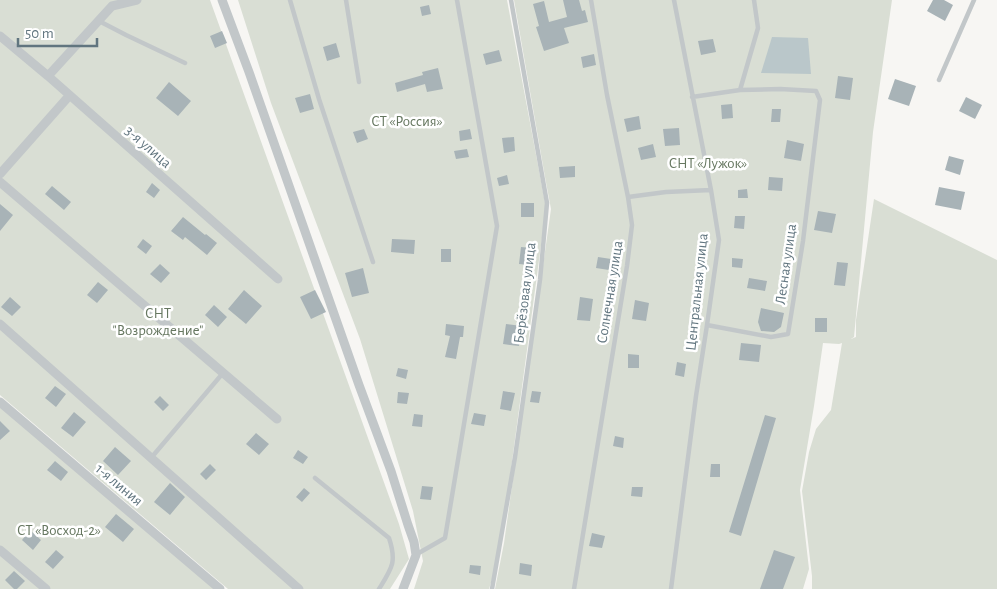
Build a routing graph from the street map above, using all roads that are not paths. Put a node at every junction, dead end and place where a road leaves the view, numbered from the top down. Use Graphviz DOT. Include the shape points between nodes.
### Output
graph roads {
  1 [pos="137,0"];
  2 [pos="222,0"];
  3 [pos="290,0"];
  4 [pos="346,0"];
  5 [pos="457,0"];
  6 [pos="511,0"];
  7 [pos="591,0"];
  8 [pos="674,0"];
  9 [pos="754,0"];
  10 [pos="974,0"];
  11 [pos="98,21"];
  12 [pos="0,36"];
  13 [pos="185,63"];
  14 [pos="48,76"];
  15 [pos="939,80"];
  16 [pos="359,82"];
  17 [pos="740,90"];
  18 [pos="69,96"];
  19 [pos="692,97"];
  20 [pos="0,174"];
  21 [pos="0,182"];
  22 [pos="711,190"];
  23 [pos="628,197"];
  24 [pos="373,262"];
  25 [pos="278,279"];
  26 [pos="0,324"];
  27 [pos="707,325"];
  28 [pos="223,373"];
  29 [pos="0,402"];
  30 [pos="277,419"];
  31 [pos="151,458"];
  32 [pos="315,478"];
  33 [pos="0,550"];
  34 [pos="416,555"];
  35 [pos="46,589"];
  36 [pos="220,589"];
  37 [pos="299,589"];
  38 [pos="380,589"];
  39 [pos="403,589"];
  40 [pos="492,589"];
  41 [pos="574,589"];
  42 [pos="671,589"];
  1 -- 11 [label="street" via="112,6"];
  2 -- 34 [label="street" via="391,471"];
  3 -- 24 [label="lane"];
  4 -- 16 [label="lane"];
  5 -- 34 [label="lane" via="497,226 446,538"];
  6 -- 40 [label="lane, Берёзовая улица" via="547,203 540,280 515,457"];
  7 -- 23 [label="lane, Солнечная улица"];
  8 -- 19 [label="lane, Центральная улица"];
  9 -- 17 [label="lane" via="758,28"];
  10 -- 15 [label="lane"];
  11 -- 13 [label="lane"];
  11 -- 14 [label="street"];
  12 -- 14 [label="street, 3-я улица"];
  14 -- 18 [label="street, 3-я улица"];
  17 -- 19 [label="lane"];
  17 -- 27 [label="lane, Лесная улица" via="816,90 820,100 803,241 788,334 771,337"];
  18 -- 20 [label="street"];
  18 -- 25 [label="street, 3-я улица"];
  19 -- 22 [label="lane, Центральная улица"];
  21 -- 28 [label="street"];
  22 -- 23 [label="lane"];
  22 -- 27 [label="lane, Центральная улица" via="719,240"];
  23 -- 41 [label="lane, Солнечная улица" via="632,225 628,266"];
  26 -- 31 [label="street"];
  27 -- 42 [label="lane, Центральная улица"];
  28 -- 30 [label="street"];
  28 -- 31 [label="lane"];
  29 -- 36 [label="street, 1-я линия"];
  31 -- 37 [label="street"];
  32 -- 38 [label="lane" via="389,538 394,562"];
  33 -- 35 [label="street"];
  34 -- 39 [label="street"];
}
